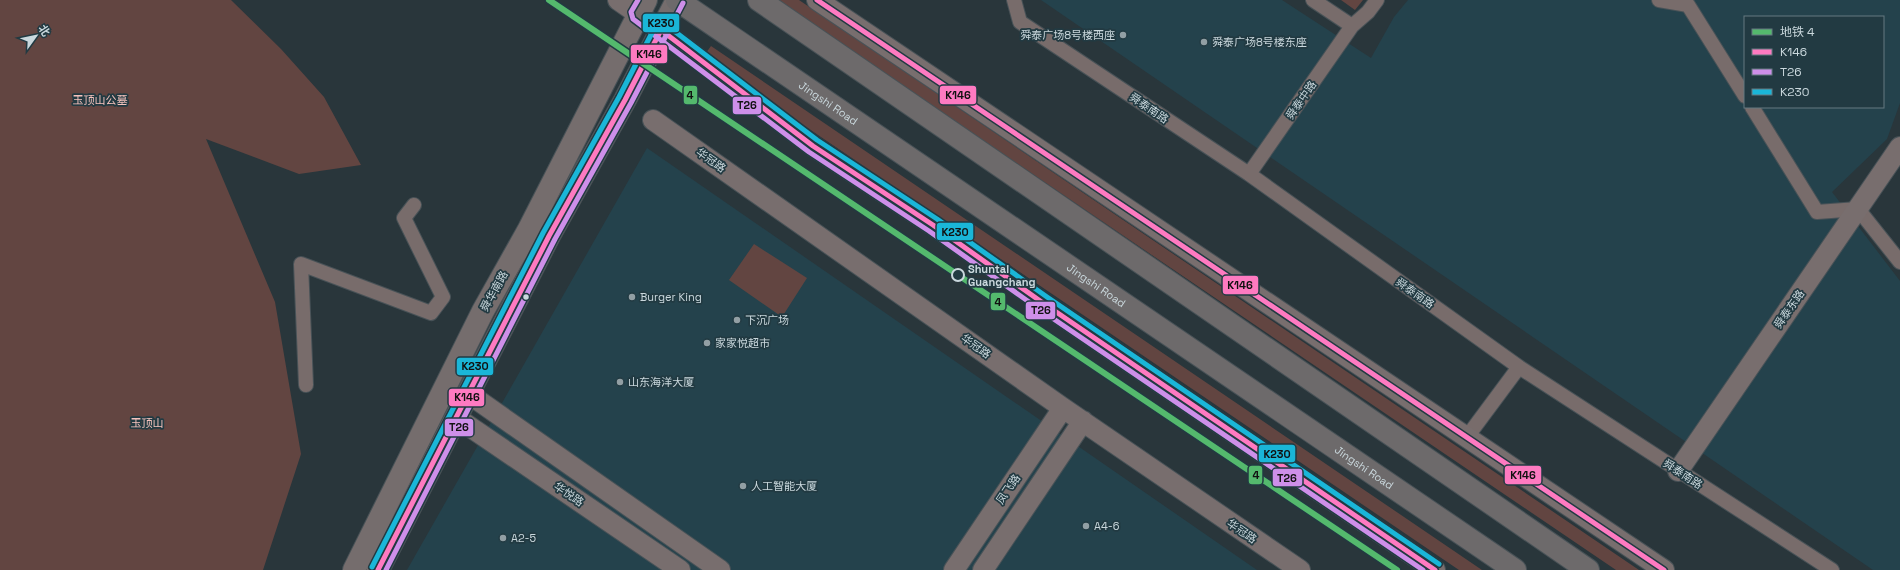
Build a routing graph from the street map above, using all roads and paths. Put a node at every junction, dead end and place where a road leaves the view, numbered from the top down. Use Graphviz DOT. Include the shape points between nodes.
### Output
graph roads {
  1 [pos="618,0"];
  2 [pos="677,0"];
  3 [pos="758,0"];
  4 [pos="817,0"];
  5 [pos="1014,0"];
  6 [pos="1313,0"];
  7 [pos="1377,0"];
  8 [pos="1659,0"];
  9 [pos="642,7"];
  10 [pos="1352,26"];
  11 [pos="661,30"];
  12 [pos="1744,94"];
  13 [pos="1753,108"];
  14 [pos="654,120"];
  15 [pos="1900,147"];
  16 [pos="1249,174"];
  17 [pos="414,205"];
  18 [pos="1858,209"];
  19 [pos="1900,262"];
  20 [pos="1519,367"];
  21 [pos="306,385"];
  22 [pos="469,394"];
  23 [pos="1063,408"];
  24 [pos="457,418"];
  25 [pos="1082,421"];
  26 [pos="1467,437"];
  27 [pos="1678,471"];
  28 [pos="354,570"];
  29 [pos="378,570"];
  30 [pos="680,570"];
  31 [pos="720,570"];
  32 [pos="954,570"];
  33 [pos="983,570"];
  34 [pos="1300,570"];
  35 [pos="1435,570"];
  36 [pos="1516,570"];
  37 [pos="1588,570"];
  38 [pos="1664,570"];
  39 [pos="1832,570"];
  1 -- 9 [label="street"];
  2 -- 11 [label="main road, 舜华南路"];
  2 -- 36 [label="highway, Jingshi Road"];
  3 -- 37 [label="highway"];
  4 -- 26 [label="street"];
  5 -- 16 [label="street, 舜泰南路" via="1020,22"];
  6 -- 10 [label="street"];
  7 -- 10 [label="street, 舜泰中路"];
  8 -- 12 [label="street" via="1688,5"];
  9 -- 11 [label="street"];
  9 -- 28 [label="main road, 舜华南路" via="529,228 483,311"];
  10 -- 16 [label="street, 舜泰中路"];
  11 -- 22 [label="main road, 舜华南路" via="549,236"];
  11 -- 35 [label="street" via="813,146 933,225 1050,308"];
  13 -- 18 [label="street" via="1818,212"];
  14 -- 23 [label="street, 华冠路"];
  15 -- 18 [label="street, 舜泰东路"];
  16 -- 20 [label="street, 舜泰南路"];
  17 -- 21 [label="street" via="404,218 443,297 431,313 301,264"];
  18 -- 19 [label="street"];
  18 -- 27 [label="street, 舜泰东路"];
  20 -- 26 [label="street"];
  20 -- 27 [label="street, 舜泰南路"];
  22 -- 24 [label="main road, 舜华南路"];
  22 -- 31 [label="street"];
  23 -- 25 [label="street, 华冠路"];
  23 -- 32 [label="street, 凤飞路"];
  24 -- 29 [label="main road, 舜华南路"];
  24 -- 30 [label="street, 华悦路"];
  25 -- 33 [label="street"];
  25 -- 34 [label="street, 华冠路"];
  26 -- 38 [label="street"];
  27 -- 39 [label="street, 舜泰南路"];
}
